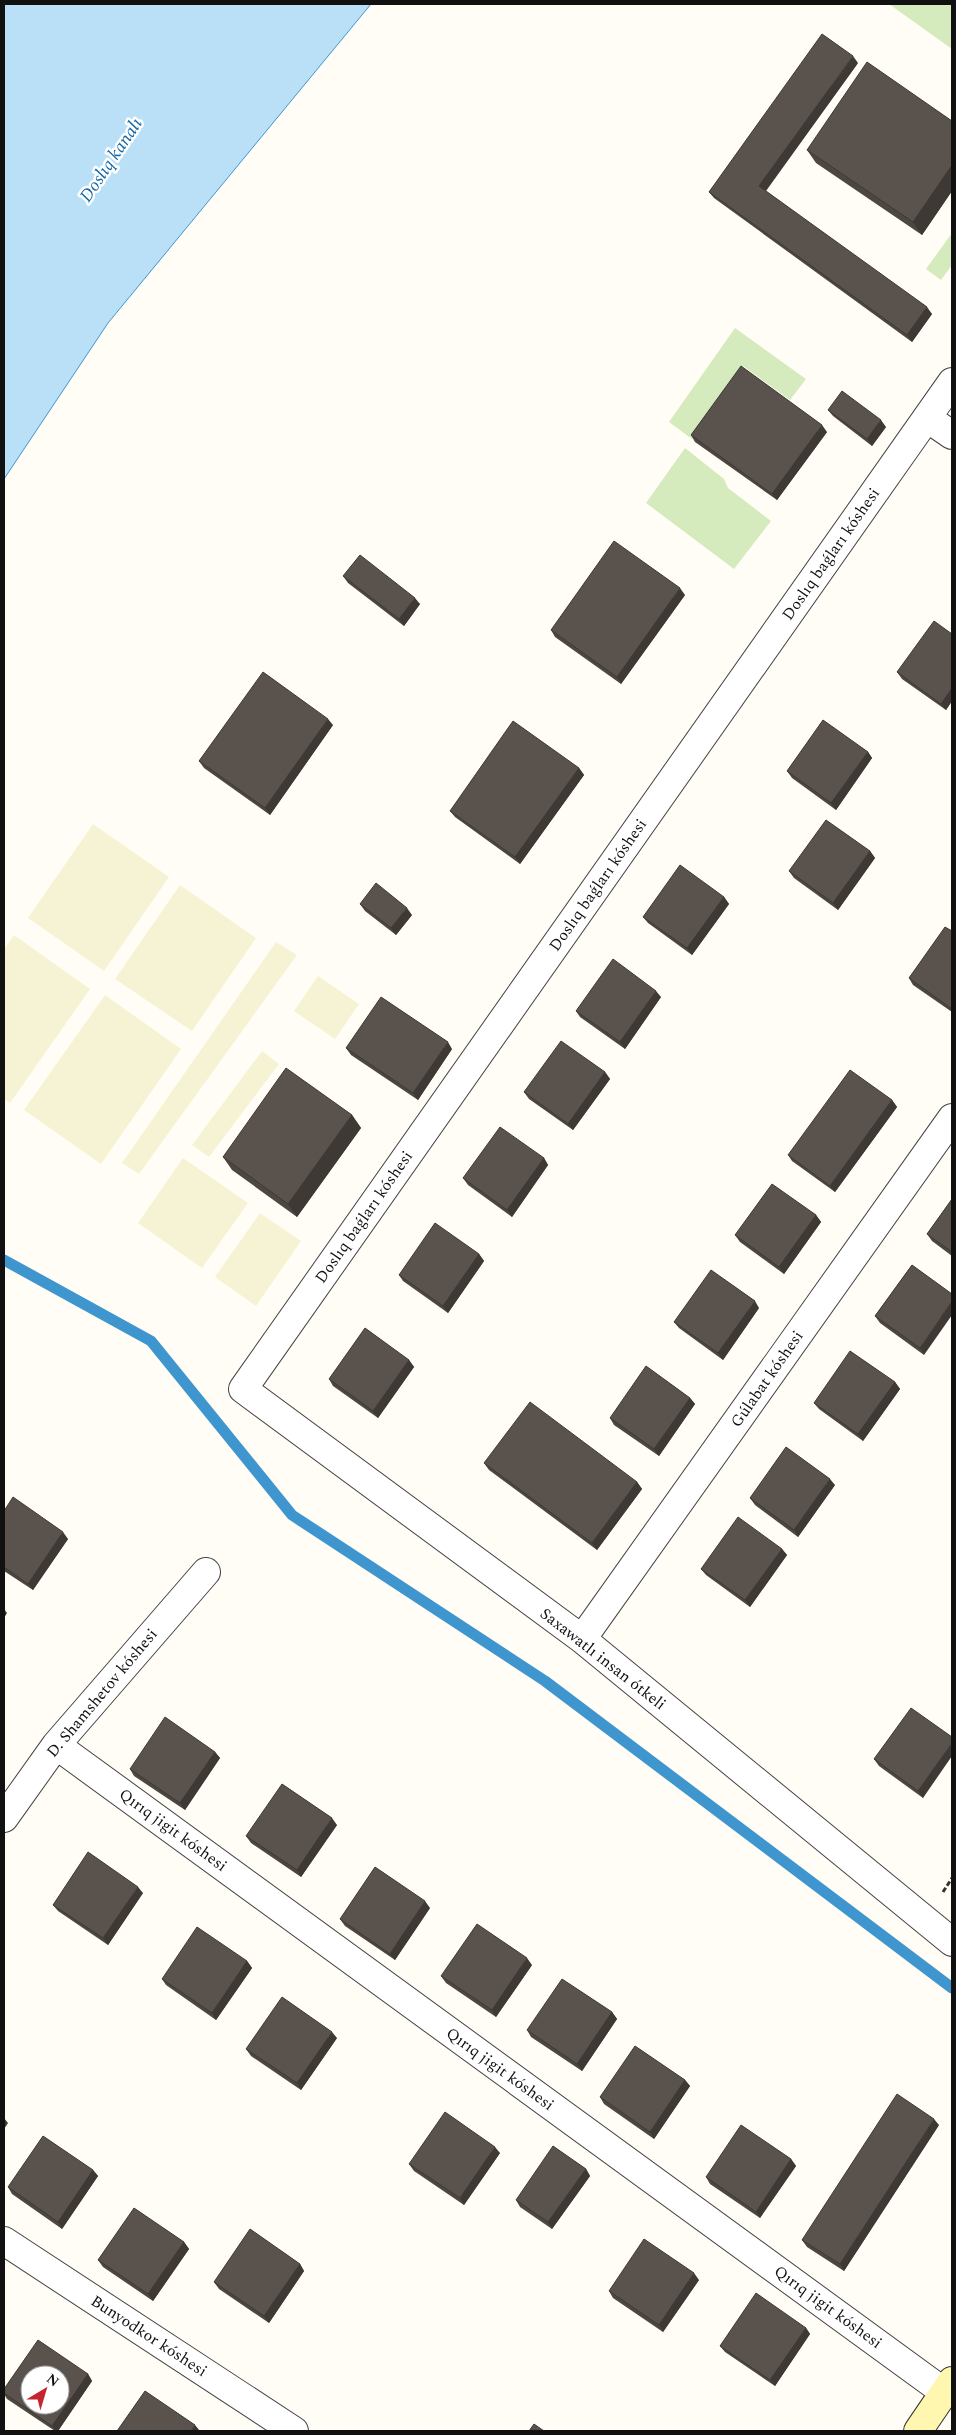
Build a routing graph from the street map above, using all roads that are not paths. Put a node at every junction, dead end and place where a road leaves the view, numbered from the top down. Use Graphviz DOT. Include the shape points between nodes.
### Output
graph roads {
  1 [pos="952,382"];
  2 [pos="927,418"];
  3 [pos="952,435"];
  4 [pos="952,1118"];
  5 [pos="243,1389"];
  6 [pos="206,1572"];
  7 [pos="582,1639"];
  8 [pos="56,1745"];
  9 [pos="4,1818"];
  10 [pos="952,1942"];
  11 [pos="4,2241"];
  12 [pos="948,2387"];
  13 [pos="294,2431"];
  14 [pos="918,2431"];
  1 -- 2 [label="street, Doslıq baǵları kóshesi"];
  2 -- 3 [label="street"];
  2 -- 5 [label="street, Doslıq baǵları kóshesi"];
  4 -- 7 [label="street, Gúlabat kóshesi"];
  5 -- 7 [label="street, Saxawatlı insan ótkeli"];
  6 -- 8 [label="street, D. Shamshetov kóshesi"];
  7 -- 10 [label="street, Saxawatlı insan ótkeli"];
  8 -- 9 [label="street, D. Shamshetov kóshesi"];
  8 -- 12 [label="street, Qırıq jigit kóshesi"];
  11 -- 13 [label="street, Bunyodkor kóshesi"];
  12 -- 14 [label="main road"];
}
